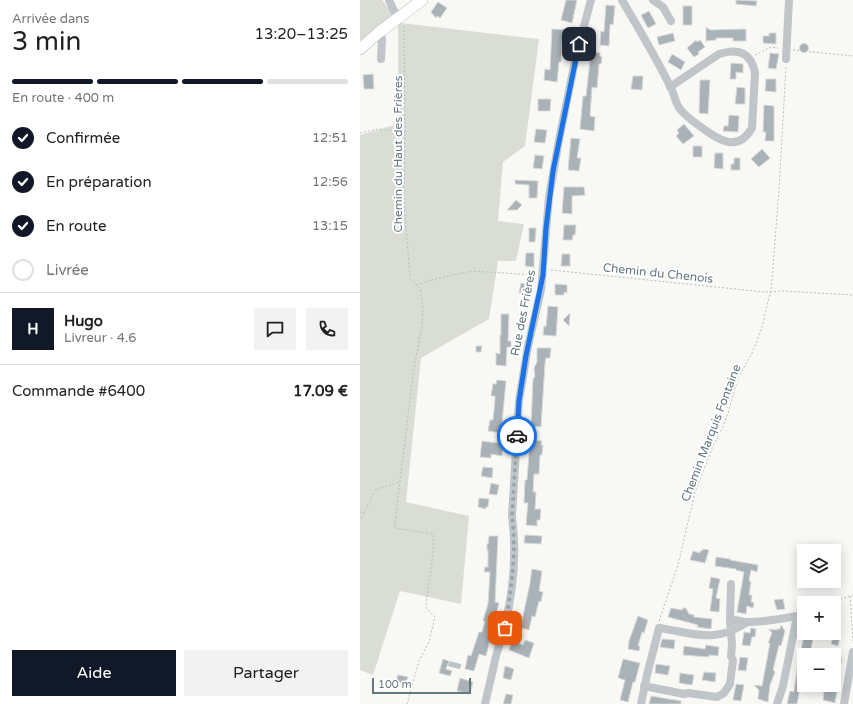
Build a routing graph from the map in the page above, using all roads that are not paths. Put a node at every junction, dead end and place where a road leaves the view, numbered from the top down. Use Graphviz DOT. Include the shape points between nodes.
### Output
graph roads {
  1 [pos="389,0"];
  2 [pos="422,0"];
  3 [pos="591,0"];
  4 [pos="622,0"];
  5 [pos="653,0"];
  6 [pos="789,0"];
  7 [pos="399,17"];
  8 [pos="671,21"];
  9 [pos="378,33"];
  10 [pos="360,49"];
  11 [pos="381,59"];
  12 [pos="786,59"];
  13 [pos="670,86"];
  14 [pos="731,584"];
  15 [pos="730,621"];
  16 [pos="746,622"];
  17 [pos="731,630"];
  18 [pos="853,652"];
  19 [pos="644,686"];
  20 [pos="485,704"];
  21 [pos="641,704"];
  22 [pos="777,704"];
  23 [pos="844,704"];
  1 -- 7 [label="street"];
  2 -- 7 [label="main road"];
  3 -- 20 [label="street, Rue des Frières" via="576,56 557,152 547,220 544,272 519,401 512,516 512,588 505,628"];
  4 -- 13 [label="street"];
  5 -- 8 [label="street" via="664,7"];
  6 -- 12 [label="street"];
  7 -- 9 [label="main road"];
  9 -- 10 [label="main road"];
  9 -- 11 [label="street" via="382,39"];
  13 -- 13 [label="street" via="679,108 722,141 744,140 752,128 754,65 750,58 740,52 719,54 680,82"];
  14 -- 15 [label="street"];
  15 -- 16 [label="street" via="736,619"];
  15 -- 17 [label="street"];
  16 -- 17 [label="street"];
  16 -- 22 [label="street" via="798,616"];
  17 -- 19 [label="street" via="722,635 696,636 659,628"];
  17 -- 19 [label="street" via="733,660 730,684 724,693 717,697"];
  18 -- 23 [label="street"];
  19 -- 21 [label="street"];
}
